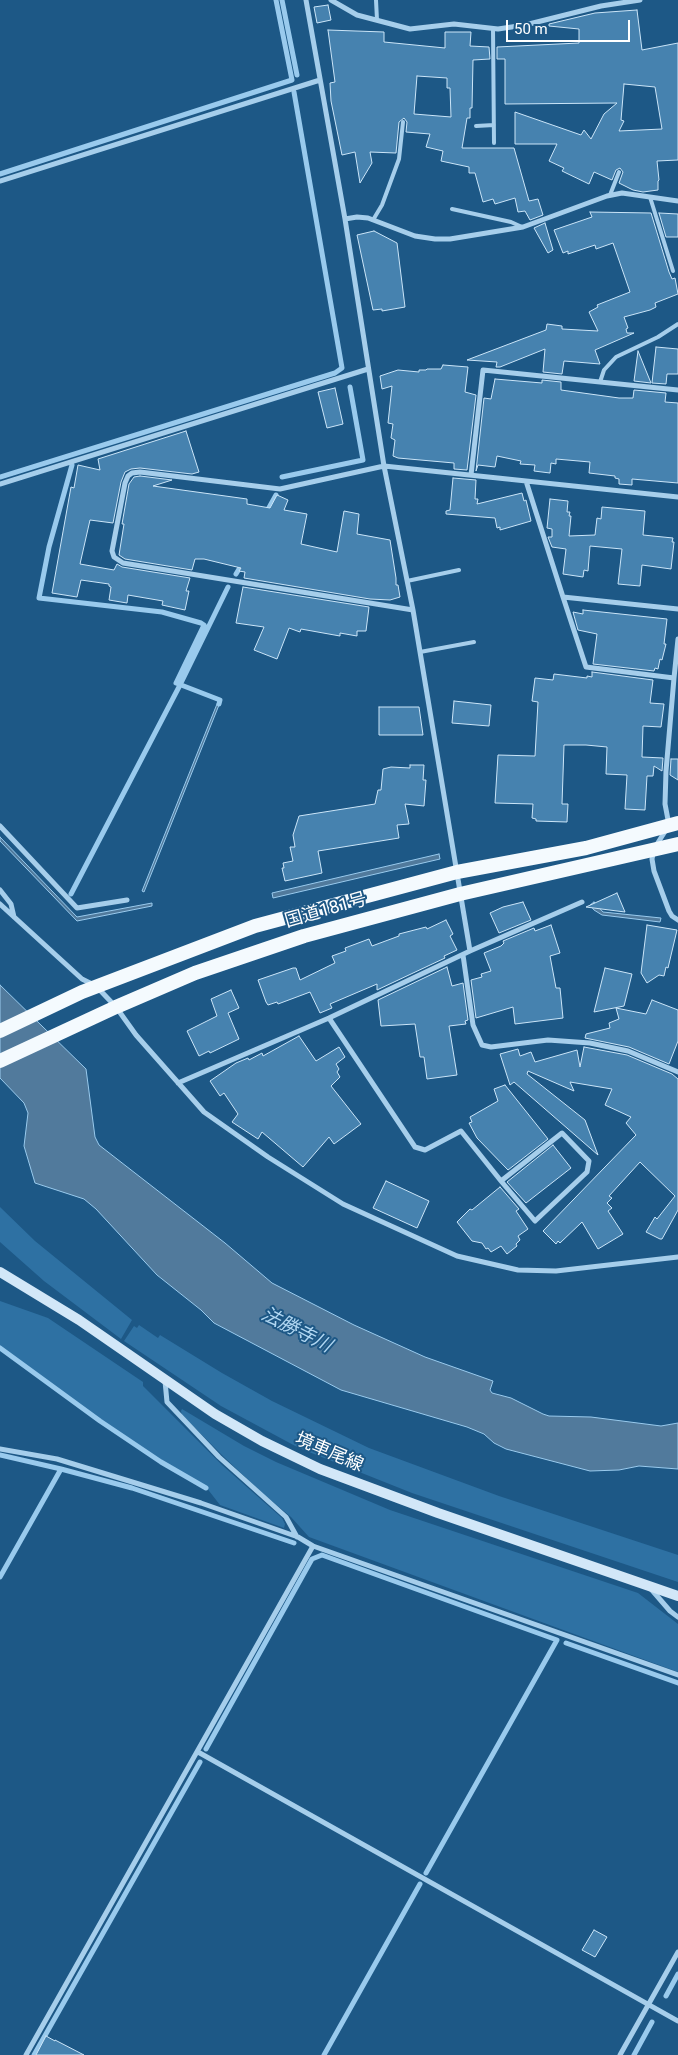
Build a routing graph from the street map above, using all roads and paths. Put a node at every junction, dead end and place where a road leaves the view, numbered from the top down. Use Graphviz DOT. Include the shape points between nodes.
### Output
graph roads {
  1 [pos="306,0"];
  2 [pos="331,0"];
  3 [pos="376,0"];
  4 [pos="640,0"];
  5 [pos="377,20"];
  6 [pos="493,29"];
  7 [pos="320,80"];
  8 [pos="403,122"];
  9 [pos="476,126"];
  10 [pos="494,126"];
  11 [pos="494,143"];
  12 [pos="619,172"];
  13 [pos="0,181"];
  14 [pos="610,196"];
  15 [pos="650,197"];
  16 [pos="678,201"];
  17 [pos="452,209"];
  18 [pos="345,219"];
  19 [pos="373,220"];
  20 [pos="523,227"];
  21 [pos="673,271"];
  22 [pos="678,324"];
  23 [pos="368,369"];
  24 [pos="600,382"];
  25 [pos="678,390"];
  26 [pos="384,466"];
  27 [pos="471,475"];
  28 [pos="526,481"];
  29 [pos="0,484"];
  30 [pos="678,497"];
  31 [pos="459,570"];
  32 [pos="407,581"];
  33 [pos="564,598"];
  34 [pos="678,609"];
  35 [pos="413,610"];
  36 [pos="678,639"];
  37 [pos="474,642"];
  38 [pos="420,652"];
  39 [pos="674,678"];
  40 [pos="674,824"];
  41 [pos="0,826"];
  42 [pos="678,844"];
  43 [pos="654,849"];
  44 [pos="456,872"];
  45 [pos="0,890"];
  46 [pos="460,894"];
  47 [pos="127,900"];
  48 [pos="582,902"];
  49 [pos="0,904"];
  50 [pos="14,917"];
  51 [pos="678,920"];
  52 [pos="470,951"];
  53 [pos="463,955"];
  54 [pos="96,986"];
  55 [pos="116,1007"];
  56 [pos="329,1018"];
  57 [pos="0,1031"];
  58 [pos="0,1061"];
  59 [pos="678,1072"];
  60 [pos="178,1083"];
  61 [pos="502,1181"];
  62 [pos="678,1257"];
  63 [pos="0,1272"];
  64 [pos="165,1380"];
  65 [pos="0,1449"];
  66 [pos="298,1537"];
  67 [pos="313,1546"];
  68 [pos="647,1584"];
  69 [pos="678,1596"];
  70 [pos="678,1617"];
  71 [pos="678,1675"];
  72 [pos="198,1752"];
  73 [pos="678,1952"];
  74 [pos="648,2004"];
  75 [pos="678,2021"];
  76 [pos="26,2055"];
  77 [pos="620,2055"];
  1 -- 7 [label="street"];
  2 -- 5 [label="street" via="357,15"];
  3 -- 5 [label="lane"];
  4 -- 6 [label="street"];
  5 -- 6 [label="street" via="410,29 454,24"];
  6 -- 10 [label="lane"];
  7 -- 13 [label="street"];
  7 -- 18 [label="street"];
  8 -- 19 [label="lane" via="399,159"];
  9 -- 10 [label="lane"];
  10 -- 11 [label="lane"];
  12 -- 14 [label="lane"];
  14 -- 15 [label="street" via="622,193"];
  14 -- 20 [label="street"];
  15 -- 16 [label="street"];
  15 -- 21 [label="lane"];
  17 -- 20 [label="lane"];
  18 -- 19 [label="street"];
  18 -- 23 [label="street"];
  19 -- 20 [label="street" via="415,236 435,239"];
  22 -- 24 [label="lane" via="616,358 604,370"];
  23 -- 26 [label="street"];
  23 -- 29 [label="street"];
  24 -- 25 [label="street"];
  24 -- 27 [label="street" via="484,370"];
  26 -- 27 [label="street"];
  26 -- 32 [label="street"];
  26 -- 35 [label="street" via="280,489 132,473 125,483 112,550 114,557 123,563"];
  27 -- 28 [label="street"];
  28 -- 30 [label="street"];
  28 -- 33 [label="street"];
  31 -- 32 [label="lane"];
  32 -- 35 [label="street"];
  33 -- 34 [label="street"];
  33 -- 39 [label="street" via="586,667"];
  35 -- 38 [label="street"];
  36 -- 39 [label="street"];
  37 -- 38 [label="lane"];
  38 -- 44 [label="street"];
  39 -- 40 [label="street" via="665,804"];
  40 -- 43 [label="street"];
  40 -- 44 [label="highway, 国道181号" via="586,848"];
  41 -- 47 [label="street" via="76,908"];
  42 -- 43 [label="highway, 国道181号"];
  43 -- 46 [label="highway, 国道181号"];
  43 -- 51 [label="street" via="654,871 669,911"];
  44 -- 46 [label="street"];
  44 -- 54 [label="highway, 国道181号" via="255,926"];
  45 -- 50 [label="street" via="11,904"];
  46 -- 52 [label="street"];
  46 -- 55 [label="highway, 国道181号" via="304,936 195,973"];
  48 -- 52 [label="street"];
  49 -- 50 [label="street"];
  50 -- 54 [label="street" via="82,979"];
  52 -- 53 [label="street"];
  53 -- 56 [label="street"];
  53 -- 59 [label="street" via="473,1025 482,1045 491,1048 548,1040 590,1043 628,1051"];
  54 -- 55 [label="street"];
  54 -- 57 [label="highway, 国道181号"];
  55 -- 58 [label="highway, 国道181号"];
  55 -- 60 [label="street" via="136,1036"];
  56 -- 60 [label="street"];
  56 -- 61 [label="street" via="415,1147 424,1150 461,1132"];
  60 -- 62 [label="street" via="204,1112 343,1204 457,1256 518,1270 556,1271"];
  61 -- 61 [label="street" via="535,1221 587,1172 589,1161 562,1133"];
  63 -- 64 [label="main road, 境車尾線" via="79,1320"];
  64 -- 66 [label="street" via="167,1402 219,1457 286,1518"];
  64 -- 68 [label="main road, 境車尾線" via="262,1441 320,1469"];
  65 -- 66 [label="street" via="57,1459 130,1480"];
  66 -- 67 [label="street"];
  67 -- 71 [label="street"];
  67 -- 72 [label="street"];
  68 -- 69 [label="main road, 境車尾線"];
  68 -- 70 [label="street"];
  72 -- 74 [label="street"];
  72 -- 76 [label="street"];
  73 -- 74 [label="street"];
  74 -- 75 [label="street"];
  74 -- 77 [label="street"];
}
